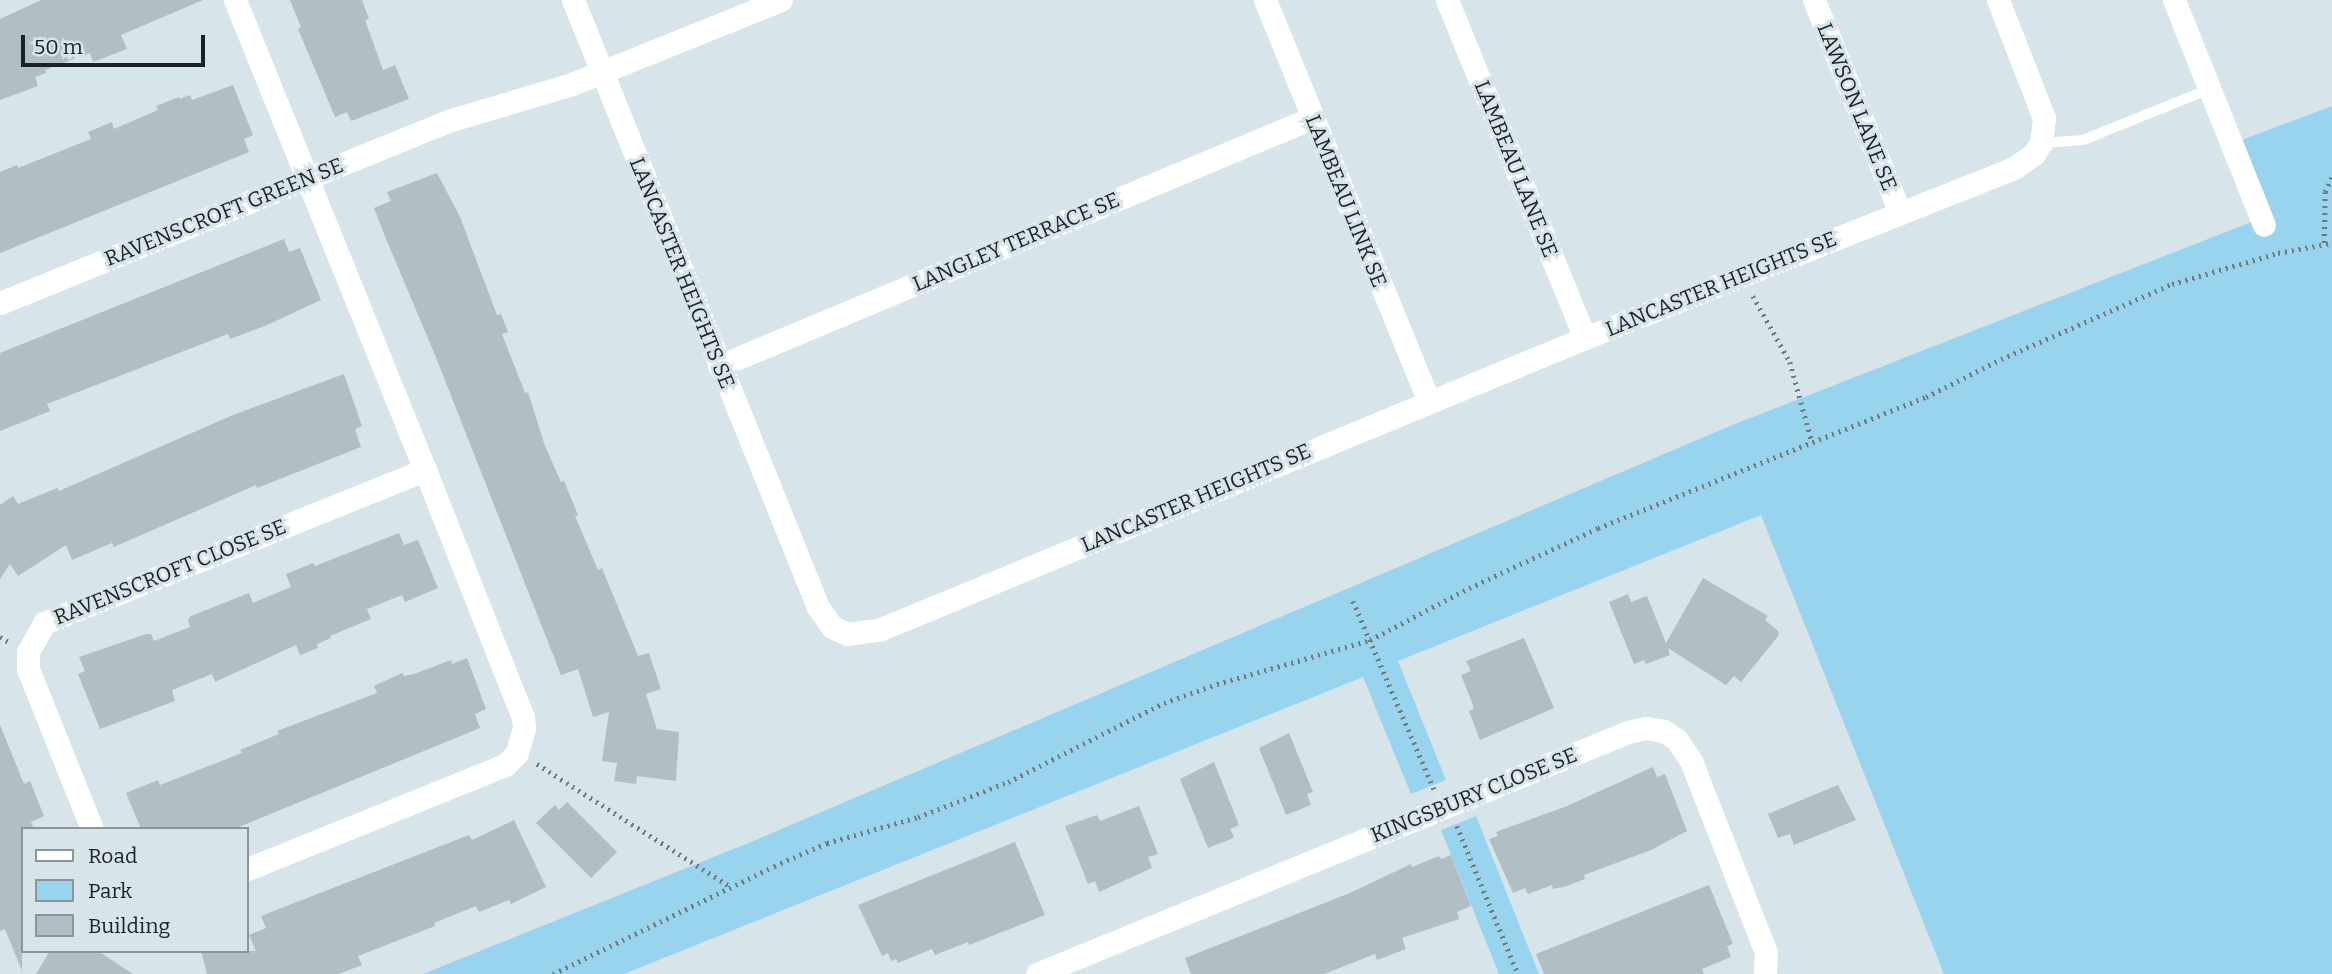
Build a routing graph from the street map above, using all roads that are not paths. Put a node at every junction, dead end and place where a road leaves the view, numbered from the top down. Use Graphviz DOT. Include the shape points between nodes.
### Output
graph roads {
  1 [pos="235,0"];
  2 [pos="573,0"];
  3 [pos="781,0"];
  4 [pos="1265,0"];
  5 [pos="1447,0"];
  6 [pos="1814,0"];
  7 [pos="1998,0"];
  8 [pos="2174,0"];
  9 [pos="602,72"];
  10 [pos="2210,89"];
  11 [pos="1312,118"];
  12 [pos="2041,143"];
  13 [pos="308,178"];
  14 [pos="1900,213"];
  15 [pos="2264,225"];
  16 [pos="0,303"];
  17 [pos="1585,338"];
  18 [pos="719,366"];
  19 [pos="1429,402"];
  20 [pos="425,470"];
  21 [pos="91,827"];
  22 [pos="248,869"];
  23 [pos="1037,974"];
  24 [pos="1765,974"];
  1 -- 13 [label="street"];
  2 -- 9 [label="street, LANCASTER HEIGHTS SE"];
  3 -- 9 [label="street, RAVENSCROFT GREEN SE"];
  4 -- 11 [label="street, LAMBEAU LINK SE"];
  5 -- 17 [label="street, LAMBEAU LANE SE"];
  6 -- 14 [label="street, LAWSON LANE SE"];
  7 -- 12 [label="street" via="2040,103 2044,118"];
  8 -- 10 [label="street"];
  9 -- 13 [label="street, RAVENSCROFT GREEN SE" via="448,121"];
  9 -- 18 [label="street, LANCASTER HEIGHTS SE"];
  10 -- 12 [label="lane" via="2082,140"];
  10 -- 15 [label="street"];
  11 -- 18 [label="street, LANGLEY TERRACE SE"];
  11 -- 19 [label="street, LAMBEAU LINK SE"];
  12 -- 14 [label="street, LANCASTER HEIGHTS SE" via="2014,168"];
  13 -- 16 [label="street, RAVENSCROFT GREEN SE"];
  13 -- 20 [label="street"];
  14 -- 17 [label="street, LANCASTER HEIGHTS SE"];
  17 -- 19 [label="street, LANCASTER HEIGHTS SE"];
  18 -- 19 [label="street, LANCASTER HEIGHTS SE" via="818,607 832,627 847,634 881,629"];
  20 -- 21 [label="street, RAVENSCROFT CLOSE SE" via="44,623 28,652 28,669"];
  20 -- 22 [label="street" via="523,717 517,753 505,765"];
  23 -- 24 [label="street, KINGSBURY CLOSE SE" via="1645,728 1664,731 1691,761 1766,952"];
}
